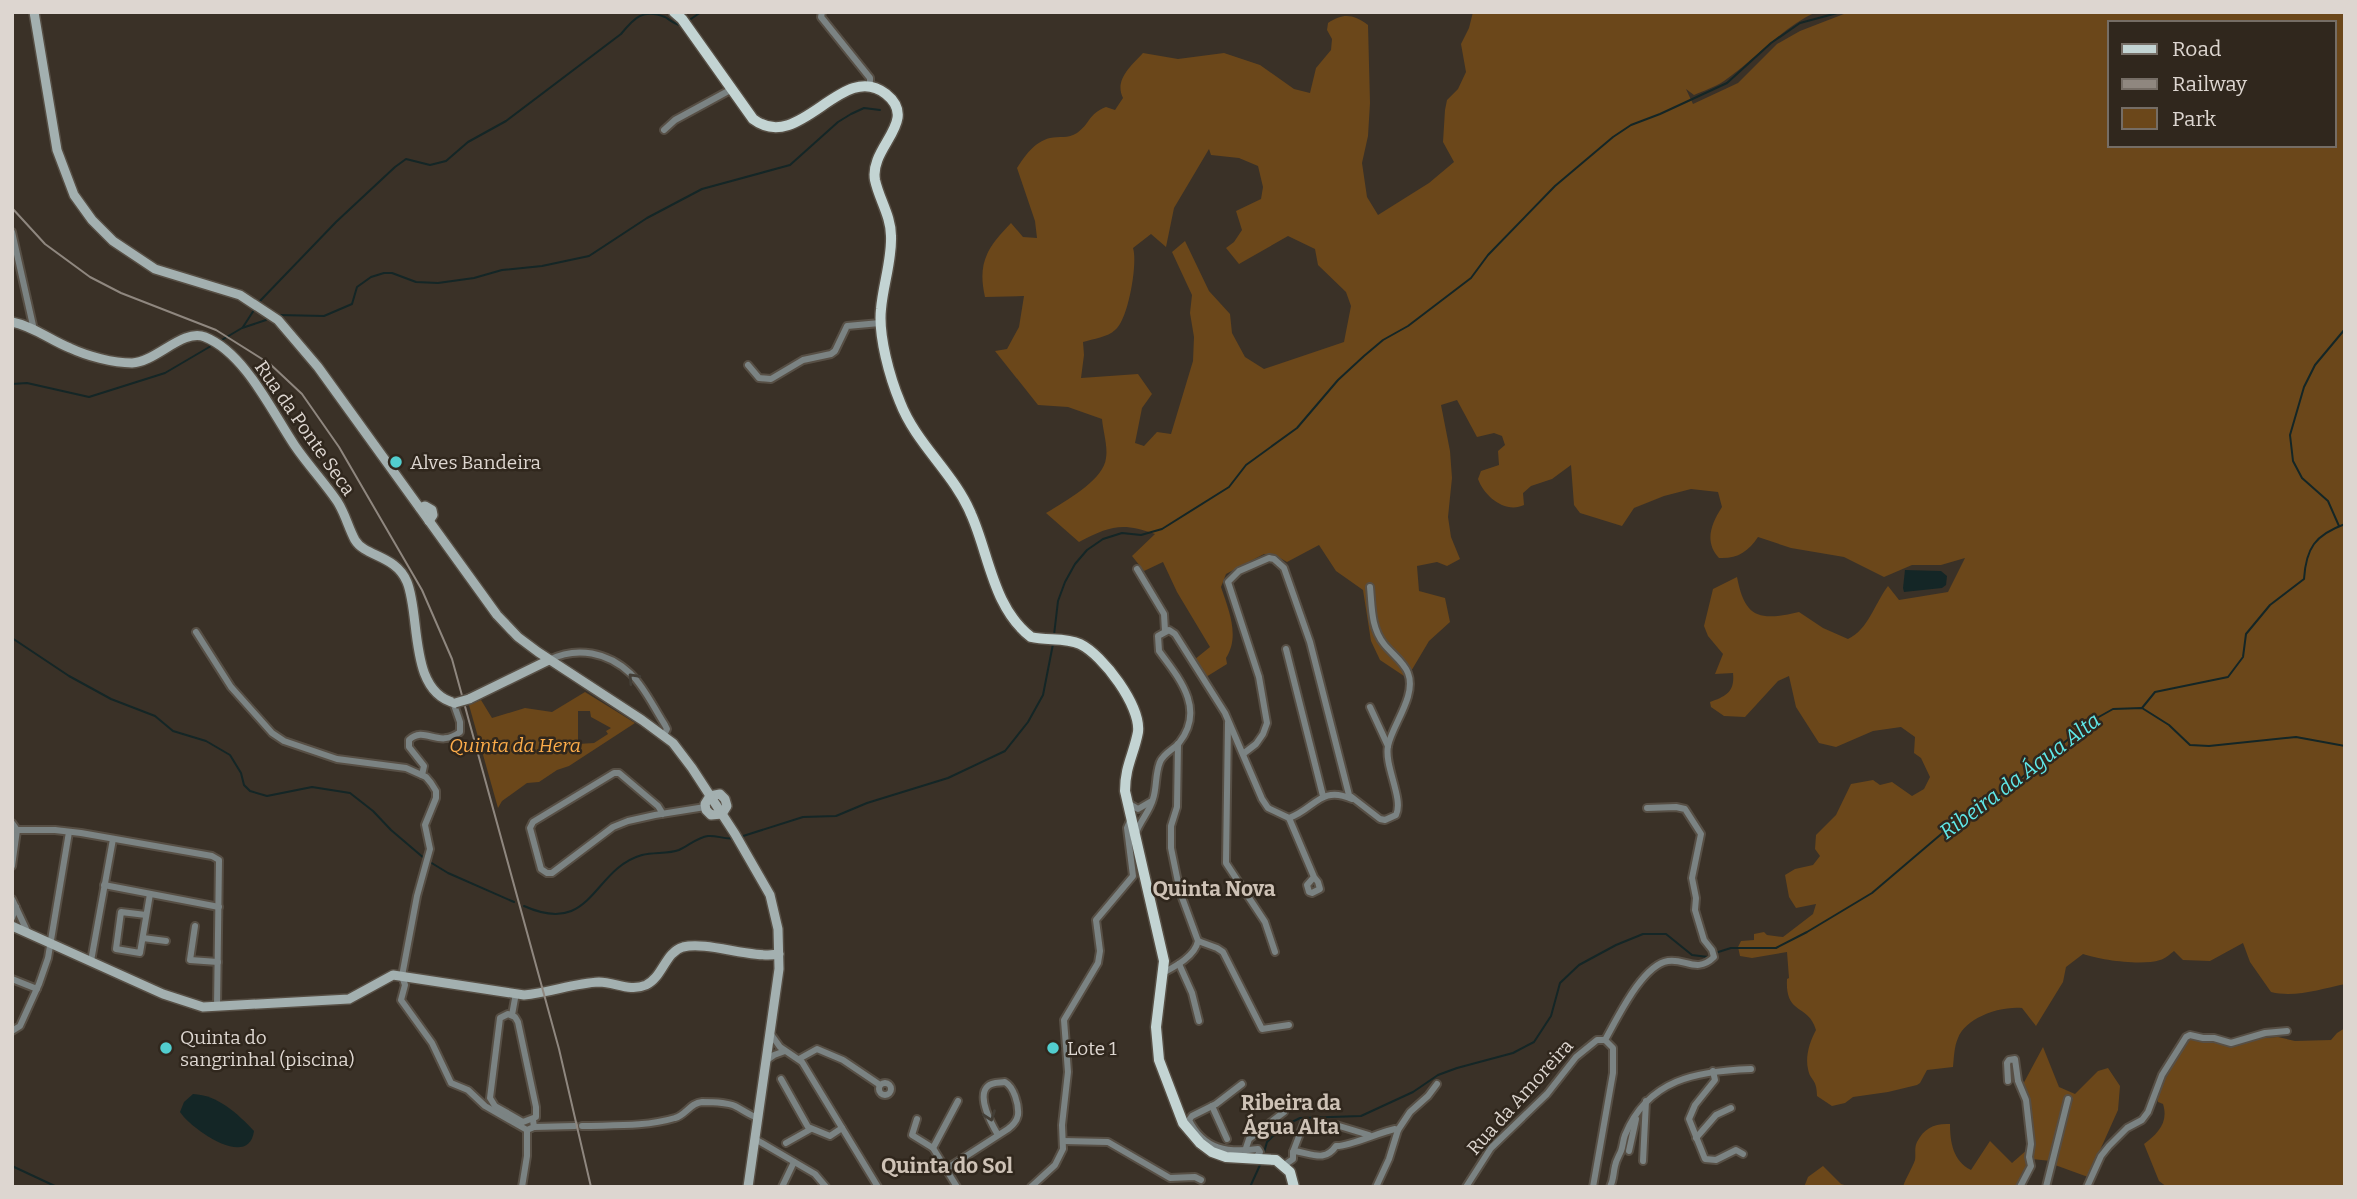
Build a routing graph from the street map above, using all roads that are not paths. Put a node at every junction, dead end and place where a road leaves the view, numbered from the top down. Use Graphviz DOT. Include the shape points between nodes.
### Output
graph roads {
  1 [pos="34,12"];
  2 [pos="822,12"];
  3 [pos="681,19"];
  4 [pos="870,86"];
  5 [pos="732,89"];
  6 [pos="664,130"];
  7 [pos="12,232"];
  8 [pos="12,322"];
  9 [pos="880,323"];
  10 [pos="34,330"];
  11 [pos="748,365"];
  12 [pos="1137,569"];
  13 [pos="1370,587"];
  14 [pos="1165,631"];
  15 [pos="196,632"];
  16 [pos="1286,649"];
  17 [pos="549,660"];
  18 [pos="454,703"];
  19 [pos="1370,706"];
  20 [pos="1228,718"];
  21 [pos="664,736"];
  22 [pos="1178,744"];
  23 [pos="1388,746"];
  24 [pos="1243,754"];
  25 [pos="422,775"];
  26 [pos="710,796"];
  27 [pos="1323,796"];
  28 [pos="1154,798"];
  29 [pos="1352,799"];
  30 [pos="650,800"];
  31 [pos="705,807"];
  32 [pos="1647,808"];
  33 [pos="1132,813"];
  34 [pos="663,814"];
  35 [pos="722,814"];
  36 [pos="1146,814"];
  37 [pos="644,817"];
  38 [pos="1289,818"];
  39 [pos="15,827"];
  40 [pos="69,832"];
  41 [pos="1135,834"];
  42 [pos="113,839"];
  43 [pos="12,866"];
  44 [pos="1314,877"];
  45 [pos="104,885"];
  46 [pos="150,894"];
  47 [pos="12,899"];
  48 [pos="16,907"];
  49 [pos="219,907"];
  50 [pos="146,915"];
  51 [pos="12,918"];
  52 [pos="12,926"];
  53 [pos="195,926"];
  54 [pos="28,933"];
  55 [pos="143,937"];
  56 [pos="779,937"];
  57 [pos="166,941"];
  58 [pos="1198,941"];
  59 [pos="50,943"];
  60 [pos="1275,952"];
  61 [pos="765,954"];
  62 [pos="779,954"];
  63 [pos="90,961"];
  64 [pos="218,962"];
  65 [pos="1179,964"];
  66 [pos="779,969"];
  67 [pos="1163,973"];
  68 [pos="402,976"];
  69 [pos="12,979"];
  70 [pos="37,989"];
  71 [pos="516,993"];
  72 [pos="217,1007"];
  73 [pos="512,1015"];
  74 [pos="1199,1021"];
  75 [pos="1289,1025"];
  76 [pos="12,1031"];
  77 [pos="2287,1031"];
  78 [pos="770,1033"];
  79 [pos="1605,1040"];
  80 [pos="768,1048"];
  81 [pos="781,1050"];
  82 [pos="799,1059"];
  83 [pos="767,1060"];
  84 [pos="1751,1069"];
  85 [pos="1713,1071"];
  86 [pos="781,1079"];
  87 [pos="2008,1081"];
  88 [pos="1242,1084"];
  89 [pos="1437,1084"];
  90 [pos="880,1085"];
  91 [pos="2068,1099"];
  92 [pos="958,1101"];
  93 [pos="1646,1101"];
  94 [pos="1212,1106"];
  95 [pos="1731,1108"];
  96 [pos="1284,1112"];
  97 [pos="1636,1117"];
  98 [pos="758,1118"];
  99 [pos="917,1119"];
  100 [pos="1304,1123"];
  101 [pos="1336,1125"];
  102 [pos="532,1126"];
  103 [pos="842,1128"];
  104 [pos="811,1129"];
  105 [pos="1398,1130"];
  106 [pos="998,1135"];
  107 [pos="1368,1135"];
  108 [pos="1696,1138"];
  109 [pos="755,1139"];
  110 [pos="1227,1139"];
  111 [pos="1063,1140"];
  112 [pos="786,1143"];
  113 [pos="933,1148"];
  114 [pos="1245,1151"];
  115 [pos="1629,1151"];
  116 [pos="1293,1152"];
  117 [pos="1743,1154"];
  118 [pos="1260,1158"];
  119 [pos="1643,1161"];
  120 [pos="794,1162"];
  121 [pos="1283,1166"];
  122 [pos="946,1169"];
  123 [pos="1200,1180"];
  124 [pos="522,1187"];
  125 [pos="748,1187"];
  126 [pos="782,1187"];
  127 [pos="826,1187"];
  128 [pos="878,1187"];
  129 [pos="957,1187"];
  130 [pos="1031,1187"];
  131 [pos="1294,1187"];
  132 [pos="1376,1187"];
  133 [pos="1465,1187"];
  134 [pos="1593,1187"];
  135 [pos="1610,1187"];
  136 [pos="2020,1187"];
  137 [pos="2046,1187"];
  138 [pos="2087,1187"];
  1 -- 17 [label="street" via="57,150 74,195 92,220 113,242 155,269 240,295 278,320 420,508 419,520 429,521 518,637"];
  2 -- 4 [label="street" via="828,29 870,78"];
  3 -- 5 [label="main road"];
  4 -- 5 [label="main road" via="857,86 777,129 763,127 753,119"];
  4 -- 9 [label="main road" via="893,102 898,120 874,166 891,232"];
  5 -- 6 [label="street"];
  7 -- 10 [label="street"];
  8 -- 10 [label="street, Rua da Ponte Seca"];
  9 -- 11 [label="street" via="847,326 831,354 803,360 771,379 760,377"];
  9 -- 33 [label="main road" via="900,403 965,500 1003,601 1031,636 1072,641 1088,649 1128,696 1135,710 1137,734 1125,772"];
  10 -- 18 [label="street, Rua da Ponte Seca" via="72,349 132,363 197,335 236,360 337,501 358,544 389,561 405,578 426,675 438,696"];
  12 -- 14 [label="street" via="1164,614"];
  13 -- 23 [label="street" via="1374,624 1410,679"];
  14 -- 20 [label="street" via="1175,634"];
  14 -- 22 [label="street" via="1158,636 1159,651 1183,683 1189,702 1188,725"];
  15 -- 25 [label="street" via="231,687 284,741 337,759 391,765"];
  16 -- 27 [label="street"];
  17 -- 18 [label="street, bridge"];
  17 -- 21 [label="street"];
  21 -- 17 [label="street, one-way" via="667,729 650,701 619,665 586,651"];
  18 -- 25 [label="street" via="460,732 440,740 416,734 409,740 424,766"];
  19 -- 23 [label="street"];
  20 -- 24 [label="street"];
  20 -- 60 [label="street" via="1226,863 1265,922"];
  21 -- 26 [label="street" via="680,750"];
  22 -- 28 [label="street" via="1160,762"];
  22 -- 58 [label="street" via="1171,848 1180,892"];
  23 -- 29 [label="street" via="1396,815 1380,819"];
  24 -- 29 [label="street" via="1264,734 1267,723 1259,677 1228,582 1239,571 1269,558 1284,568 1310,642"];
  24 -- 38 [label="street" via="1268,808"];
  25 -- 68 [label="street" via="436,791 436,798 425,825 430,849"];
  26 -- 31 [label="street"];
  26 -- 35 [label="street" via="720,794 725,799"];
  27 -- 29 [label="street" via="1342,794"];
  27 -- 38 [label="street"];
  28 -- 33 [label="street"];
  28 -- 36 [label="street"];
  30 -- 34 [label="street"];
  30 -- 37 [label="street" via="651,809"];
  30 -- 37 [label="street" via="616,772 533,822 530,828 541,869 552,873 600,835"];
  31 -- 34 [label="street"];
  31 -- 35 [label="street" via="711,815"];
  32 -- 79 [label="street" via="1685,809 1701,834 1692,878 1695,910 1703,940 1714,957 1695,966 1670,960 1660,964 1623,1007"];
  33 -- 36 [label="street"];
  33 -- 41 [label="main road"];
  33 -- 111 [label="street" via="1127,828 1133,876 1096,920 1098,963 1064,1020 1068,1072"];
  34 -- 37 [label="street"];
  35 -- 56 [label="street" via="770,895"];
  36 -- 41 [label="street"];
  38 -- 44 [label="street"];
  39 -- 40 [label="street"];
  39 -- 43 [label="street"];
  40 -- 42 [label="street"];
  40 -- 59 [label="street"];
  41 -- 67 [label="main road" via="1163,948"];
  42 -- 45 [label="street"];
  42 -- 49 [label="street" via="219,860"];
  45 -- 46 [label="street"];
  45 -- 63 [label="street"];
  46 -- 49 [label="street"];
  46 -- 50 [label="street"];
  47 -- 48 [label="street"];
  48 -- 51 [label="street"];
  48 -- 54 [label="street"];
  49 -- 64 [label="street"];
  50 -- 55 [label="street"];
  50 -- 55 [label="street" via="121,912 116,949 140,953"];
  52 -- 54 [label="street"];
  53 -- 64 [label="street" via="190,960"];
  54 -- 59 [label="street"];
  55 -- 57 [label="street"];
  56 -- 61 [label="street"];
  56 -- 62 [label="street"];
  58 -- 65 [label="street"];
  58 -- 75 [label="street" via="1223,952 1262,1029"];
  59 -- 63 [label="street"];
  59 -- 70 [label="street"];
  61 -- 62 [label="street"];
  61 -- 66 [label="street"];
  61 -- 71 [label="street" via="685,947 673,953 655,979 641,987 597,982 543,993"];
  62 -- 66 [label="street"];
  63 -- 72 [label="street" via="173,999"];
  64 -- 72 [label="street"];
  65 -- 67 [label="street"];
  65 -- 74 [label="street"];
  66 -- 78 [label="street"];
  67 -- 118 [label="main road" via="1157,1045 1183,1123 1212,1152"];
  68 -- 71 [label="street"];
  68 -- 72 [label="street" via="383,979 349,999"];
  68 -- 102 [label="street" via="402,1004 432,1043 451,1083 468,1090 485,1106"];
  69 -- 70 [label="street"];
  70 -- 76 [label="street" via="20,1026"];
  71 -- 73 [label="street"];
  73 -- 102 [label="street" via="518,1022 536,1107"];
  73 -- 102 [label="street" via="500,1018 490,1098 495,1106"];
  77 -- 138 [label="street" via="2231,1043 2186,1037 2162,1074 2148,1112 2109,1146"];
  78 -- 80 [label="street"];
  78 -- 81 [label="street"];
  79 -- 133 [label="street, Rua da Amoreira" via="1597,1040 1576,1057 1547,1094 1492,1148"];
  79 -- 134 [label="street" via="1613,1048 1613,1073"];
  80 -- 81 [label="street"];
  80 -- 83 [label="street"];
  81 -- 82 [label="street"];
  81 -- 83 [label="street"];
  82 -- 90 [label="street" via="817,1049 844,1060"];
  82 -- 103 [label="street"];
  83 -- 98 [label="street"];
  84 -- 85 [label="street"];
  85 -- 93 [label="street" via="1668,1084"];
  85 -- 108 [label="street" via="1715,1080 1690,1112"];
  86 -- 104 [label="street"];
  87 -- 136 [label="street" via="2007,1063 2015,1059 2031,1144 2031,1166"];
  88 -- 94 [label="street"];
  89 -- 105 [label="street"];
  91 -- 137 [label="street"];
  92 -- 113 [label="street"];
  93 -- 97 [label="street"];
  93 -- 119 [label="street"];
  94 -- 110 [label="street"];
  94 -- 114 [label="street" via="1189,1120 1196,1131 1214,1147"];
  95 -- 108 [label="street" via="1716,1115"];
  96 -- 114 [label="street" via="1249,1139"];
  97 -- 115 [label="street"];
  97 -- 135 [label="street" via="1625,1135"];
  98 -- 102 [label="street" via="728,1104 700,1102 678,1117 664,1120"];
  98 -- 109 [label="street"];
  99 -- 113 [label="street" via="912,1135"];
  100 -- 116 [label="street"];
  101 -- 107 [label="street"];
  102 -- 124 [label="street"];
  103 -- 104 [label="street" via="830,1136"];
  103 -- 128 [label="street"];
  104 -- 112 [label="street"];
  105 -- 107 [label="street"];
  105 -- 132 [label="street"];
  106 -- 106 [label="street, one-way" via="1018,1115 1011,1086 1005,1082 992,1084 984,1093 987,1116"];
  106 -- 122 [label="street"];
  107 -- 116 [label="street" via="1336,1146 1325,1156"];
  108 -- 117 [label="street" via="1702,1156 1710,1161 1736,1150"];
  109 -- 120 [label="street"];
  109 -- 125 [label="street"];
  111 -- 123 [label="street" via="1108,1142 1170,1178"];
  111 -- 130 [label="street" via="1061,1157"];
  113 -- 122 [label="street"];
  114 -- 118 [label="street" via="1258,1149"];
  116 -- 121 [label="street" via="1293,1159"];
  118 -- 121 [label="main road"];
  120 -- 126 [label="street"];
  120 -- 127 [label="street"];
  121 -- 131 [label="main road"];
  122 -- 129 [label="street"];
}
